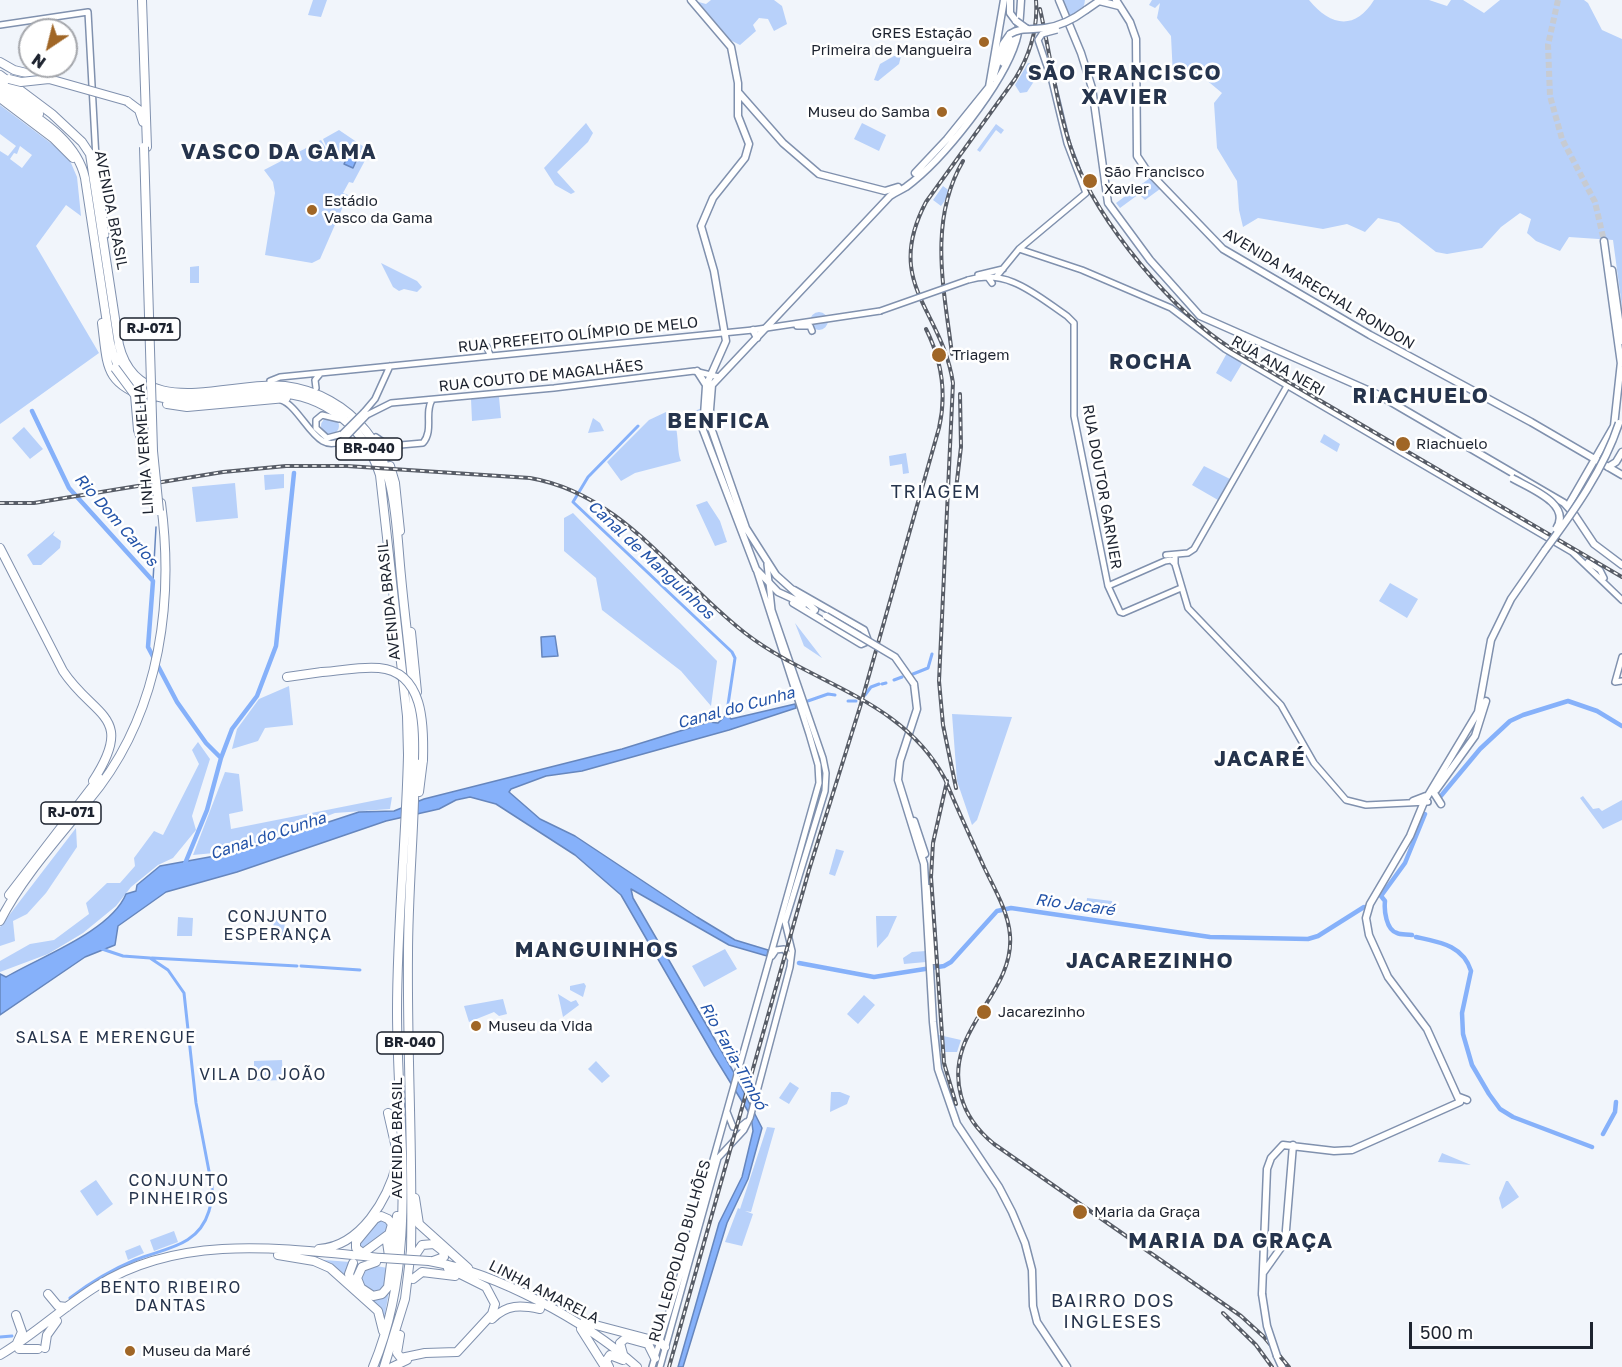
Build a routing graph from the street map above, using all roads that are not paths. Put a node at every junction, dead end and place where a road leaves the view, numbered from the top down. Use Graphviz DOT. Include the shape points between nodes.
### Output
graph roads {
  1 [pos="141,0"];
  2 [pos="691,0"];
  3 [pos="1004,0"];
  4 [pos="1010,0"];
  5 [pos="1021,0"];
  6 [pos="1086,0"];
  7 [pos="1116,0"];
  8 [pos="1060,2"];
  9 [pos="1122,8"];
  10 [pos="1003,11"];
  11 [pos="0,25"];
  12 [pos="1070,26"];
  13 [pos="1027,30"];
  14 [pos="0,62"];
  15 [pos="0,68"];
  16 [pos="0,74"];
  17 [pos="56,80"];
  18 [pos="997,80"];
  19 [pos="0,81"];
  20 [pos="989,87"];
  21 [pos="738,92"];
  22 [pos="0,95"];
  23 [pos="25,101"];
  24 [pos="745,103"];
  25 [pos="738,106"];
  26 [pos="27,112"];
  27 [pos="52,114"];
  28 [pos="944,146"];
  29 [pos="147,147"];
  30 [pos="71,155"];
  31 [pos="93,156"];
  32 [pos="93,169"];
  33 [pos="84,172"];
  34 [pos="873,187"];
  35 [pos="879,208"];
  36 [pos="106,235"];
  37 [pos="1019,249"];
  38 [pos="1003,269"];
  39 [pos="987,276"];
  40 [pos="1001,277"];
  41 [pos="970,280"];
  42 [pos="992,283"];
  43 [pos="104,304"];
  44 [pos="793,325"];
  45 [pos="766,328"];
  46 [pos="753,330"];
  47 [pos="812,332"];
  48 [pos="725,333"];
  49 [pos="757,338"];
  50 [pos="1622,341"];
  51 [pos="487,347"];
  52 [pos="490,355"];
  53 [pos="1621,362"];
  54 [pos="390,366"];
  55 [pos="370,368"];
  56 [pos="698,371"];
  57 [pos="1622,371"];
  58 [pos="320,374"];
  59 [pos="715,376"];
  60 [pos="272,381"];
  61 [pos="380,386"];
  62 [pos="706,386"];
  63 [pos="1287,386"];
  64 [pos="316,388"];
  65 [pos="274,398"];
  66 [pos="171,400"];
  67 [pos="432,400"];
  68 [pos="414,401"];
  69 [pos="219,403"];
  70 [pos="391,403"];
  71 [pos="1622,410"];
  72 [pos="428,413"];
  73 [pos="349,414"];
  74 [pos="366,414"];
  75 [pos="339,419"];
  76 [pos="1620,421"];
  77 [pos="313,429"];
  78 [pos="376,437"];
  79 [pos="396,447"];
  80 [pos="1601,450"];
  81 [pos="1622,452"];
  82 [pos="387,458"];
  83 [pos="1595,459"];
  84 [pos="1616,462"];
  85 [pos="1607,466"];
  86 [pos="1504,469"];
  87 [pos="1621,474"];
  88 [pos="1568,506"];
  89 [pos="159,511"];
  90 [pos="382,522"];
  91 [pos="1559,525"];
  92 [pos="400,532"];
  93 [pos="0,548"];
  94 [pos="1544,549"];
  95 [pos="758,550"];
  96 [pos="748,551"];
  97 [pos="399,555"];
  98 [pos="1166,555"];
  99 [pos="1175,555"];
  100 [pos="766,561"];
  101 [pos="1175,564"];
  102 [pos="1622,565"];
  103 [pos="390,567"];
  104 [pos="755,567"];
  105 [pos="786,586"];
  106 [pos="1108,586"];
  107 [pos="1181,588"];
  108 [pos="773,591"];
  109 [pos="1622,600"];
  110 [pos="815,609"];
  111 [pos="1496,629"];
  112 [pos="407,646"];
  113 [pos="1622,657"];
  114 [pos="287,677"];
  115 [pos="416,682"];
  116 [pos="1619,682"];
  117 [pos="148,688"];
  118 [pos="800,697"];
  119 [pos="803,706"];
  120 [pos="412,793"];
  121 [pos="1433,793"];
  122 [pos="1413,801"];
  123 [pos="1426,802"];
  124 [pos="79,803"];
  125 [pos="1441,804"];
  126 [pos="409,826"];
  127 [pos="0,911"];
  128 [pos="0,921"];
  129 [pos="770,959"];
  130 [pos="791,959"];
  131 [pos="397,1010"];
  132 [pos="393,1032"];
  133 [pos="1459,1099"];
  134 [pos="1467,1100"];
  135 [pos="727,1110"];
  136 [pos="388,1113"];
  137 [pos="750,1117"];
  138 [pos="1293,1147"];
  139 [pos="396,1148"];
  140 [pos="394,1165"];
  141 [pos="415,1196"];
  142 [pos="411,1208"];
  143 [pos="397,1216"];
  144 [pos="390,1233"];
  145 [pos="286,1251"];
  146 [pos="277,1254"];
  147 [pos="367,1254"];
  148 [pos="416,1254"];
  149 [pos="381,1260"];
  150 [pos="353,1263"];
  151 [pos="684,1263"];
  152 [pos="428,1264"];
  153 [pos="390,1267"];
  154 [pos="448,1269"];
  155 [pos="474,1272"];
  156 [pos="1261,1276"];
  157 [pos="412,1283"];
  158 [pos="683,1285"];
  159 [pos="354,1288"];
  160 [pos="489,1290"];
  161 [pos="48,1294"];
  162 [pos="67,1307"];
  163 [pos="540,1309"];
  164 [pos="16,1315"];
  165 [pos="568,1317"];
  166 [pos="57,1321"];
  167 [pos="580,1329"];
  168 [pos="383,1331"];
  169 [pos="400,1335"];
  170 [pos="663,1345"];
  171 [pos="16,1348"];
  172 [pos="0,1358"];
  173 [pos="655,1358"];
  174 [pos="627,1361"];
  175 [pos="371,1367"];
  176 [pos="388,1367"];
  177 [pos="607,1367"];
  178 [pos="637,1367"];
  179 [pos="652,1367"];
  180 [pos="660,1367"];
  181 [pos="1067,1367"];
  182 [pos="1282,1367"];
  1 -- 29 [label="highway, LINHA VERMELHA / RJ-071"];
  1 -- 89 [label="highway, LINHA VERMELHA / RJ-071, bridge" via="153,451"];
  2 -- 21 [label="main road" via="731,47"];
  3 -- 10 [label="main road"];
  4 -- 13 [label="main road, bridge" via="1012,16"];
  5 -- 18 [label="main road" via="1016,42"];
  6 -- 13 [label="main road, bridge" via="1083,11 1075,18 1047,29"];
  7 -- 9 [label="main road, AVENIDA MARECHAL RONDON"];
  8 -- 12 [label="main road"];
  9 -- 13 [label="main road, bridge" via="1107,1 1095,3 1061,24"];
  9 -- 83 [label="main road, AVENIDA MARECHAL RONDON" via="1137,49 1137,156 1219,246 1370,335"];
  10 -- 13 [label="main road, bridge"];
  10 -- 20 [label="main road"];
  11 -- 31 [label="main road" via="88,12"];
  12 -- 37 [label="main road, bridge" via="1042,34 1038,40 1086,193"];
  12 -- 86 [label="main road" via="1094,96 1106,196 1112,210 1204,319 1358,385"];
  13 -- 18 [label="main road, bridge" via="1011,37"];
  13 -- 20 [label="main road, bridge" via="1017,30 1007,37"];
  14 -- 17 [label="highway, bridge" via="14,70"];
  15 -- 27 [label="highway"];
  16 -- 17 [label="highway, bridge" via="18,82"];
  16 -- 27 [label="highway, AVENIDA BRASIL"];
  17 -- 29 [label="highway, bridge" via="134,105 141,115"];
  18 -- 28 [label="main road"];
  19 -- 23 [label="highway"];
  20 -- 28 [label="main road"];
  21 -- 24 [label="main road"];
  21 -- 25 [label="main road"];
  22 -- 26 [label="highway, AVENIDA BRASIL"];
  22 -- 30 [label="highway, AVENIDA BRASIL"];
  23 -- 31 [label="highway"];
  23 -- 33 [label="highway" via="67,138 79,155"];
  24 -- 25 [label="main road"];
  24 -- 34 [label="main road" via="817,173"];
  25 -- 48 [label="main road" via="748,140 745,158 719,189 701,226"];
  26 -- 30 [label="highway"];
  26 -- 33 [label="highway, AVENIDA BRASIL" via="68,144"];
  27 -- 31 [label="highway, AVENIDA BRASIL"];
  28 -- 34 [label="main road" via="903,185 891,190"];
  28 -- 35 [label="main road" via="909,185"];
  29 -- 117 [label="highway, LINHA VERMELHA / RJ-071, bridge" via="155,454 165,547 160,642"];
  30 -- 69 [label="highway, AVENIDA BRASIL" via="81,179 111,373 126,390 158,402 187,407"];
  31 -- 32 [label="highway, AVENIDA BRASIL / BR-040"];
  31 -- 36 [label="main road, AVENIDA BRASIL"];
  32 -- 36 [label="highway"];
  32 -- 73 [label="highway, AVENIDA BRASIL / BR-040" via="119,345 135,375 158,389 178,394 264,386 296,388 320,396"];
  33 -- 43 [label="highway, AVENIDA BRASIL / BR-040"];
  34 -- 35 [label="main road" via="883,197"];
  35 -- 45 [label="main road"];
  36 -- 60 [label="highway, AVENIDA BRASIL" via="124,348 140,372 156,383 176,388"];
  37 -- 38 [label="main road"];
  37 -- 63 [label="main road, RUA ANA NERI" via="1088,272 1172,309 1222,347"];
  38 -- 40 [label="main road"];
  38 -- 41 [label="main road"];
  39 -- 40 [label="main road"];
  39 -- 41 [label="main road"];
  39 -- 42 [label="main road"];
  40 -- 106 [label="main road, RUA DOUTOR GARNIER" via="1059,310 1074,323 1074,416"];
  41 -- 44 [label="main road, RUA PREFEITO OLÍMPIO DE MELO, bridge" via="880,311"];
  43 -- 66 [label="highway, AVENIDA BRASIL / BR-040" via="112,349 121,368 140,388"];
  43 -- 89 [label="highway, bridge" via="107,347 136,398 138,430 152,468"];
  44 -- 45 [label="main road, RUA PREFEITO OLÍMPIO DE MELO"];
  44 -- 47 [label="main road" via="810,326"];
  45 -- 46 [label="main road, RUA PREFEITO OLÍMPIO DE MELO"];
  45 -- 49 [label="main road"];
  46 -- 48 [label="main road, RUA PREFEITO OLÍMPIO DE MELO"];
  46 -- 49 [label="main road"];
  48 -- 52 [label="main road, RUA PREFEITO OLÍMPIO DE MELO"];
  48 -- 59 [label="main road"];
  49 -- 59 [label="main road"];
  50 -- 53 [label="main road" via="1605,241"];
  51 -- 52 [label="main road"];
  52 -- 54 [label="main road, RUA PREFEITO OLÍMPIO DE MELO"];
  53 -- 57 [label="main road"];
  53 -- 80 [label="main road" via="1616,422"];
  54 -- 55 [label="main road, RUA PREFEITO OLÍMPIO DE MELO"];
  54 -- 61 [label="main road"];
  55 -- 58 [label="main road, RUA PREFEITO OLÍMPIO DE MELO"];
  55 -- 61 [label="main road" via="380,372"];
  56 -- 59 [label="main road, RUA COUTO DE MAGALHÃES"];
  56 -- 62 [label="main road"];
  56 -- 67 [label="main road, RUA COUTO DE MAGALHÃES"];
  58 -- 60 [label="main road, RUA PREFEITO OLÍMPIO DE MELO"];
  58 -- 64 [label="main road" via="315,380"];
  59 -- 62 [label="main road"];
  59 -- 95 [label="main road" via="709,422 743,523"];
  60 -- 64 [label="highway, AVENIDA BRASIL"];
  60 -- 73 [label="highway" via="316,391"];
  61 -- 70 [label="main road" via="381,397"];
  61 -- 74 [label="main road"];
  62 -- 96 [label="main road" via="703,419 708,445"];
  63 -- 99 [label="main road" via="1194,549"];
  63 -- 109 [label="main road, RUA ANA NERI" via="1600,570"];
  64 -- 78 [label="highway, AVENIDA BRASIL" via="348,408"];
  65 -- 69 [label="highway, AVENIDA BRASIL"];
  65 -- 75 [label="highway, AVENIDA BRASIL" via="307,403"];
  65 -- 77 [label="main road" via="288,403"];
  66 -- 69 [label="highway"];
  66 -- 103 [label="highway, AVENIDA BRASIL / BR-040" via="276,393 307,398 340,416 366,444 380,475"];
  67 -- 68 [label="main road, RUA COUTO DE MAGALHÃES"];
  67 -- 72 [label="main road"];
  68 -- 70 [label="main road, RUA COUTO DE MAGALHÃES"];
  68 -- 72 [label="main road"];
  70 -- 74 [label="main road, RUA COUTO DE MAGALHÃES"];
  71 -- 76 [label="main road"];
  72 -- 79 [label="main road" via="425,441"];
  73 -- 97 [label="highway, AVENIDA BRASIL / BR-040" via="371,439 387,471"];
  74 -- 77 [label="main road, bridge" via="338,442 318,439"];
  75 -- 77 [label="main road" via="322,415"];
  75 -- 90 [label="highway, AVENIDA BRASIL" via="357,437 374,466"];
  76 -- 94 [label="main road, bridge" via="1604,459 1573,511"];
  78 -- 79 [label="main road"];
  78 -- 82 [label="highway, AVENIDA BRASIL"];
  79 -- 82 [label="main road"];
  80 -- 83 [label="main road"];
  80 -- 84 [label="main road"];
  81 -- 84 [label="main road"];
  82 -- 92 [label="highway, AVENIDA BRASIL" via="394,477"];
  83 -- 85 [label="main road, AVENIDA MARECHAL RONDON"];
  83 -- 88 [label="main road"];
  84 -- 85 [label="main road"];
  84 -- 87 [label="main road"];
  85 -- 87 [label="main road, AVENIDA MARECHAL RONDON"];
  85 -- 91 [label="main road, bridge" via="1591,473"];
  86 -- 88 [label="main road"];
  86 -- 91 [label="main road, bridge" via="1555,504"];
  88 -- 102 [label="main road" via="1594,544"];
  89 -- 117 [label="highway, LINHA VERMELHA / RJ-071" via="158,626"];
  90 -- 103 [label="highway"];
  90 -- 120 [label="highway, AVENIDA BRASIL"];
  91 -- 94 [label="main road, bridge"];
  92 -- 97 [label="highway"];
  92 -- 115 [label="highway, AVENIDA BRASIL"];
  93 -- 124 [label="highway" via="63,673 99,708 110,725 110,750"];
  94 -- 111 [label="main road"];
  95 -- 96 [label="main road"];
  95 -- 100 [label="main road"];
  96 -- 104 [label="main road"];
  97 -- 112 [label="highway, AVENIDA BRASIL / BR-040"];
  98 -- 99 [label="main road"];
  99 -- 101 [label="main road"];
  100 -- 104 [label="main road" via="758,558"];
  100 -- 105 [label="main road"];
  100 -- 108 [label="main road, RUA LEOPOLDO BULHÕES"];
  101 -- 106 [label="main road" via="1169,560"];
  101 -- 107 [label="main road"];
  103 -- 120 [label="highway, AVENIDA BRASIL / BR-040"];
  104 -- 108 [label="main road"];
  104 -- 118 [label="main road, RUA LEOPOLDO BULHÕES"];
  105 -- 108 [label="main road" via="864,630 868,641 861,644"];
  105 -- 110 [label="main road"];
  106 -- 107 [label="main road, RUA DOUTOR GARNIER" via="1123,614"];
  107 -- 122 [label="main road" via="1194,615 1281,705 1314,763 1346,800 1366,805"];
  108 -- 110 [label="main road"];
  108 -- 118 [label="main road, RUA LEOPOLDO BULHÕES" via="772,610"];
  110 -- 181 [label="main road, bridge" via="895,657 914,684 917,709 902,766 903,784 927,862 938,1069 954,1118 1012,1212 1032,1270 1037,1322"];
  111 -- 121 [label="main road" via="1489,645 1485,688 1475,718"];
  111 -- 121 [label="main road" via="1485,707 1473,740"];
  112 -- 115 [label="highway"];
  112 -- 120 [label="highway, AVENIDA BRASIL / BR-040" via="415,729"];
  113 -- 116 [label="main road"];
  114 -- 120 [label="highway, bridge" via="378,668 405,679 419,702 423,760"];
  115 -- 120 [label="highway, AVENIDA BRASIL" via="419,727"];
  117 -- 124 [label="highway, LINHA VERMELHA / RJ-071" via="124,739"];
  117 -- 128 [label="highway, LINHA VERMELHA / RJ-071" via="132,734 113,767 19,890"];
  118 -- 119 [label="main road, RUA LEOPOLDO BULHÕES"];
  119 -- 129 [label="main road, RUA LEOPOLDO BULHÕES" via="819,783"];
  119 -- 130 [label="main road, RUA LEOPOLDO BULHÕES" via="826,778 785,922"];
  120 -- 126 [label="highway, AVENIDA BRASIL / BR-040"];
  120 -- 126 [label="highway, AVENIDA BRASIL"];
  121 -- 122 [label="main road"];
  121 -- 123 [label="main road"];
  121 -- 125 [label="main road"];
  122 -- 123 [label="main road"];
  123 -- 133 [label="main road" via="1369,908 1367,930 1388,977 1425,1026"];
  124 -- 127 [label="highway, LINHA VERMELHA / RJ-071"];
  126 -- 131 [label="highway, AVENIDA BRASIL / BR-040"];
  126 -- 132 [label="highway, AVENIDA BRASIL" via="393,981"];
  126 -- 141 [label="highway, AVENIDA BRASIL"];
  126 -- 142 [label="highway, AVENIDA BRASIL / BR-040"];
  129 -- 130 [label="main road" via="781,949 788,951"];
  129 -- 135 [label="main road, RUA LEOPOLDO BULHÕES"];
  130 -- 137 [label="main road, RUA LEOPOLDO BULHÕES"];
  131 -- 132 [label="highway"];
  131 -- 175 [label="highway, AVENIDA BRASIL / BR-040" via="401,1253 395,1299"];
  132 -- 139 [label="highway, AVENIDA BRASIL"];
  133 -- 134 [label="main road"];
  133 -- 138 [label="main road" via="1352,1150"];
  133 -- 138 [label="main road" via="1454,1108 1352,1154 1334,1155"];
  135 -- 137 [label="main road" via="734,1128"];
  135 -- 151 [label="main road, RUA LEOPOLDO BULHÕES"];
  136 -- 139 [label="highway"];
  137 -- 158 [label="main road, RUA LEOPOLDO BULHÕES" via="744,1130 718,1158"];
  138 -- 156 [label="main road" via="1282,1246"];
  138 -- 156 [label="main road" via="1283,1146 1271,1158 1267,1170"];
  139 -- 140 [label="highway, AVENIDA BRASIL"];
  140 -- 143 [label="highway, AVENIDA BRASIL"];
  140 -- 145 [label="highway" via="391,1187 383,1201 341,1244"];
  141 -- 148 [label="highway, AVENIDA BRASIL"];
  141 -- 155 [label="highway" via="420,1226"];
  142 -- 157 [label="highway"];
  142 -- 176 [label="highway, AVENIDA BRASIL / BR-040" via="407,1290"];
  143 -- 153 [label="highway"];
  143 -- 168 [label="highway, AVENIDA BRASIL" via="394,1279"];
  144 -- 147 [label="highway"];
  144 -- 147 [label="highway" via="391,1222 384,1216 378,1217 356,1245 358,1251"];
  144 -- 153 [label="highway"];
  145 -- 147 [label="highway"];
  145 -- 162 [label="highway" via="214,1248 153,1259 98,1285"];
  146 -- 149 [label="highway"];
  146 -- 159 [label="highway" via="326,1265"];
  146 -- 166 [label="highway" via="214,1253 157,1263 101,1288"];
  147 -- 149 [label="highway"];
  148 -- 152 [label="highway" via="425,1244 437,1245 443,1259"];
  148 -- 157 [label="highway, AVENIDA BRASIL"];
  149 -- 152 [label="highway, bridge"];
  149 -- 153 [label="highway" via="362,1266 357,1278 361,1288 373,1296 386,1291"];
  150 -- 159 [label="highway" via="349,1277"];
  151 -- 158 [label="main road"];
  151 -- 170 [label="main road, RUA LEOPOLDO BULHÕES"];
  152 -- 154 [label="highway, LINHA AMARELA"];
  152 -- 155 [label="highway, LINHA AMARELA"];
  154 -- 160 [label="highway"];
  154 -- 163 [label="highway, LINHA AMARELA" via="466,1273"];
  155 -- 165 [label="highway, LINHA AMARELA"];
  156 -- 182 [label="main road, bridge" via="1269,1333"];
  157 -- 160 [label="highway" via="422,1272 445,1273"];
  157 -- 169 [label="highway, AVENIDA BRASIL"];
  158 -- 170 [label="main road, RUA LEOPOLDO BULHÕES"];
  159 -- 168 [label="highway" via="378,1311"];
  160 -- 169 [label="highway" via="494,1312 457,1352 401,1358 397,1353"];
  161 -- 162 [label="highway" via="58,1306"];
  162 -- 171 [label="highway"];
  163 -- 167 [label="highway, LINHA AMARELA"];
  163 -- 176 [label="highway" via="521,1305 505,1309 460,1353 445,1357 425,1355"];
  164 -- 171 [label="highway" via="22,1332"];
  165 -- 170 [label="highway"];
  165 -- 174 [label="highway, LINHA AMARELA" via="602,1337"];
  166 -- 171 [label="highway"];
  166 -- 171 [label="highway" via="48,1333 46,1347"];
  167 -- 174 [label="highway, LINHA AMARELA"];
  167 -- 177 [label="highway"];
  168 -- 175 [label="highway, AVENIDA BRASIL"];
  169 -- 176 [label="highway, AVENIDA BRASIL"];
  170 -- 173 [label="main road, RUA LEOPOLDO BULHÕES"];
  170 -- 180 [label="main road, RUA LEOPOLDO BULHÕES"];
  171 -- 172 [label="highway"];
  173 -- 174 [label="highway" via="648,1344 626,1338 620,1345"];
  173 -- 179 [label="main road, RUA LEOPOLDO BULHÕES"];
  174 -- 177 [label="highway" via="609,1356"];
  174 -- 178 [label="highway, LINHA AMARELA"];
}
